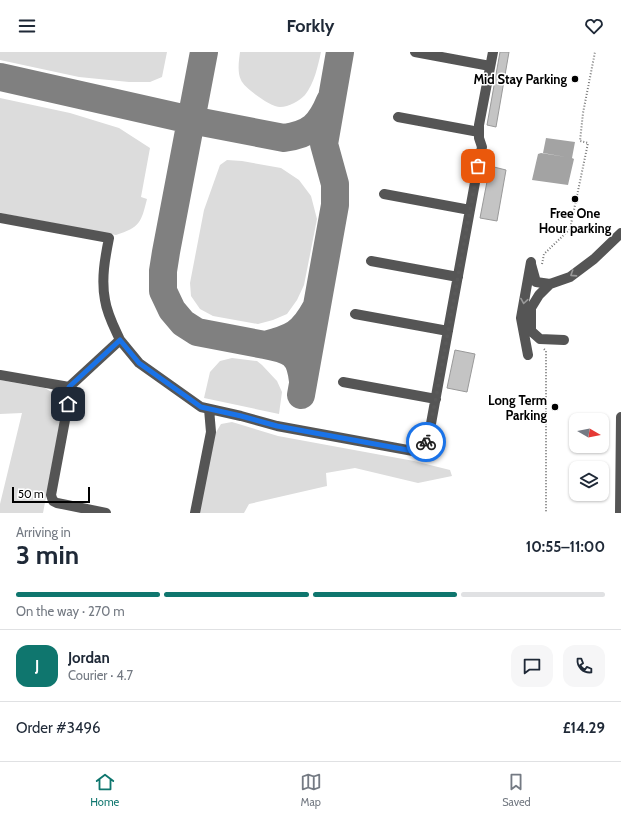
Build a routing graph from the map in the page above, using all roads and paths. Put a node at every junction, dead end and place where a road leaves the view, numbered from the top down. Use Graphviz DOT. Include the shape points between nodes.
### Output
graph roads {
  1 [pos="415,52"];
  2 [pos="493,52"];
  3 [pos="490,66"];
  4 [pos="398,117"];
  5 [pos="479,132"];
  6 [pos="384,194"];
  7 [pos="470,210"];
  8 [pos="0,218"];
  9 [pos="621,233"];
  10 [pos="371,261"];
  11 [pos="458,277"];
  12 [pos="550,284"];
  13 [pos="355,314"];
  14 [pos="448,331"];
  15 [pos="120,340"];
  16 [pos="564,340"];
  17 [pos="528,355"];
  18 [pos="0,375"];
  19 [pos="343,382"];
  20 [pos="69,387"];
  21 [pos="436,398"];
  22 [pos="209,409"];
  23 [pos="621,417"];
  24 [pos="106,513"];
  25 [pos="195,513"];
  26 [pos="620,513"];
  1 -- 3 [label="street"];
  2 -- 3 [label="street"];
  3 -- 5 [label="street"];
  4 -- 5 [label="street"];
  5 -- 7 [label="street" via="482,147"];
  6 -- 7 [label="street"];
  7 -- 11 [label="street"];
  8 -- 15 [label="street" via="109,238 104,270 105,299"];
  9 -- 12 [label="street, one-way" via="594,259 570,277"];
  10 -- 11 [label="street"];
  11 -- 14 [label="street"];
  12 -- 16 [label="street" via="539,295 532,308 531,331 540,339"];
  12 -- 17 [label="street, one-way" via="536,282 531,262 521,318"];
  13 -- 14 [label="street"];
  14 -- 21 [label="street"];
  15 -- 20 [label="street"];
  15 -- 22 [label="street" via="139,363 201,407"];
  18 -- 20 [label="street"];
  19 -- 21 [label="street"];
  20 -- 24 [label="street" via="51,495 57,503"];
  21 -- 22 [label="street" via="428,440 424,447 413,451 277,426"];
  22 -- 25 [label="street" via="211,432"];
  23 -- 26 [label="street"];
}
